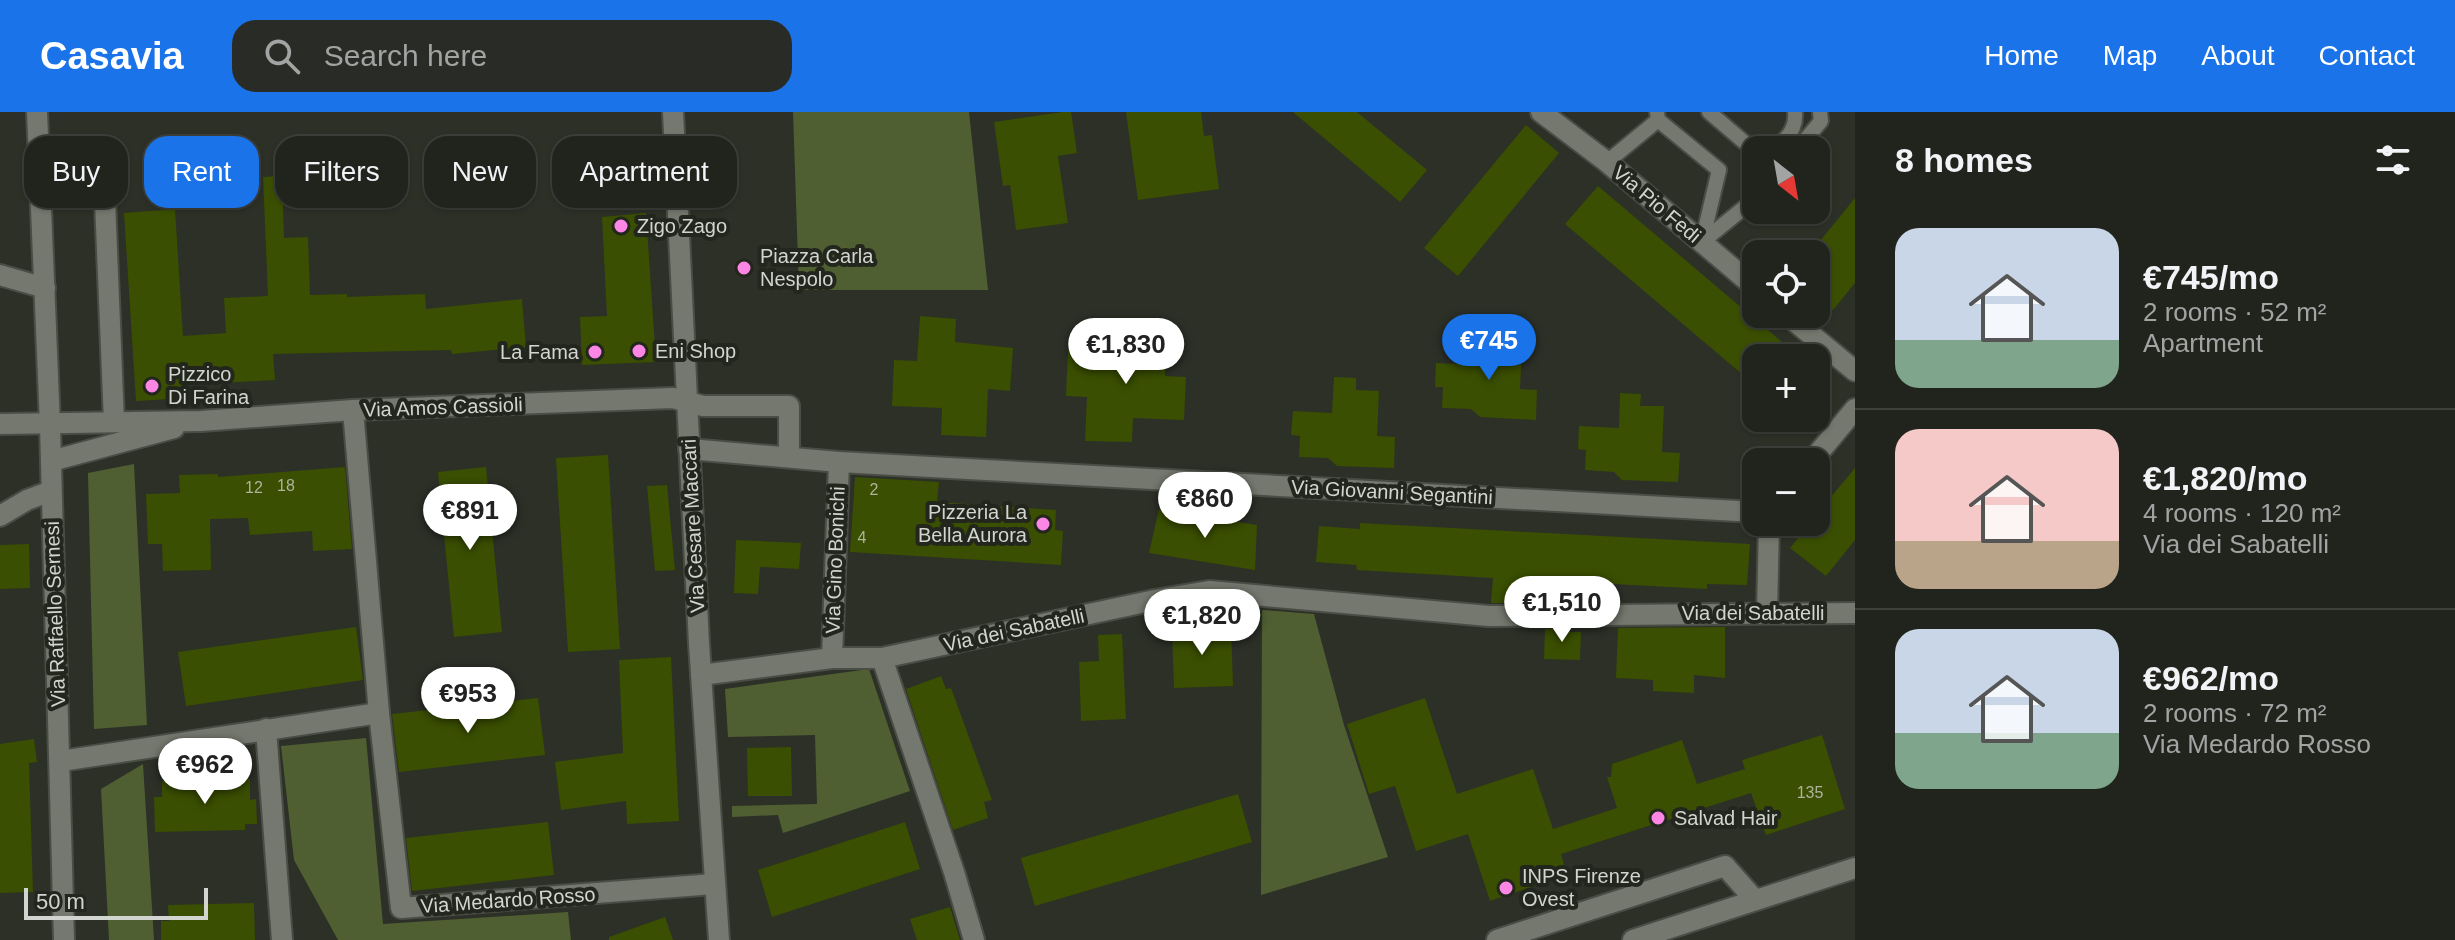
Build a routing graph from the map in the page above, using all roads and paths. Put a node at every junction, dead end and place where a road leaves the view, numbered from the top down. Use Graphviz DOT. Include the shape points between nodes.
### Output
graph roads {
  1 [pos="37,112"];
  2 [pos="673,112"];
  3 [pos="1709,112"];
  4 [pos="1795,112"];
  5 [pos="1820,112"];
  6 [pos="1549,115"];
  7 [pos="1657,116"];
  8 [pos="39,136"];
  9 [pos="1788,136"];
  10 [pos="1809,136"];
  11 [pos="1742,138"];
  12 [pos="1607,162"];
  13 [pos="43,208"];
  14 [pos="105,208"];
  15 [pos="1742,209"];
  16 [pos="1702,242"];
  17 [pos="0,275"];
  18 [pos="1742,276"];
  19 [pos="45,288"];
  20 [pos="1803,328"];
  21 [pos="1855,371"];
  22 [pos="685,402"];
  23 [pos="1855,409"];
  24 [pos="353,410"];
  25 [pos="201,421"];
  26 [pos="114,422"];
  27 [pos="0,424"];
  28 [pos="50,425"];
  29 [pos="1823,448"];
  30 [pos="689,449"];
  31 [pos="789,457"];
  32 [pos="51,461"];
  33 [pos="839,462"];
  34 [pos="51,491"];
  35 [pos="1742,511"];
  36 [pos="0,516"];
  37 [pos="1769,536"];
  38 [pos="1767,613"];
  39 [pos="1855,613"];
  40 [pos="832,658"];
  41 [pos="882,658"];
  42 [pos="701,675"];
  43 [pos="379,713"];
  44 [pos="266,729"];
  45 [pos="61,761"];
  46 [pos="1855,868"];
  47 [pos="714,884"];
  48 [pos="1755,900"];
  49 [pos="64,940"];
  50 [pos="282,940"];
  51 [pos="719,940"];
  52 [pos="974,940"];
  53 [pos="1497,940"];
  54 [pos="1633,940"];
  1 -- 8 [label="street, Via Raffaello Sernesi"];
  2 -- 22 [label="street, Via Cesare Maccari"];
  3 -- 11 [label="lane"];
  4 -- 9 [label="lane"];
  5 -- 10 [label="lane" via="1821,121"];
  6 -- 12 [label="street, Via Pio Fedi"];
  7 -- 12 [label="lane"];
  7 -- 16 [label="lane" via="1719,170"];
  12 -- 16 [label="street, Via Pio Fedi"];
  13 -- 19 [label="street, Via Raffaello Sernesi"];
  14 -- 26 [label="street"];
  15 -- 16 [label="lane"];
  16 -- 18 [label="street, Via Pio Fedi"];
  17 -- 19 [label="street"];
  19 -- 28 [label="street, Via Raffaello Sernesi"];
  20 -- 21 [label="street"];
  22 -- 24 [label="street, Via Amos Cassioli" via="673,398"];
  22 -- 30 [label="street, Via Cesare Maccari"];
  22 -- 31 [label="street" via="789,406"];
  23 -- 29 [label="street"];
  24 -- 25 [label="street, Via Amos Cassioli"];
  24 -- 43 [label="street, Via Medardo Rosso"];
  25 -- 26 [label="street, Via Amos Cassioli"];
  25 -- 32 [label="street, Via Amos Cassioli"];
  26 -- 28 [label="street, Via Amos Cassioli"];
  27 -- 28 [label="street, Via Amos Cassioli"];
  28 -- 32 [label="street, Via Raffaello Sernesi"];
  30 -- 31 [label="street, Via Giovanni Segantini"];
  30 -- 42 [label="street, Via Cesare Maccari"];
  31 -- 33 [label="street, Via Giovanni Segantini"];
  32 -- 34 [label="street, Via Raffaello Sernesi"];
  33 -- 35 [label="street, Via Giovanni Segantini"];
  33 -- 40 [label="street, Via Gino Bonichi"];
  34 -- 36 [label="street"];
  34 -- 45 [label="street, Via Raffaello Sernesi"];
  37 -- 38 [label="street"];
  38 -- 39 [label="street, Via dei Sabatelli"];
  38 -- 41 [label="street, Via dei Sabatelli" via="1489,616 1209,591"];
  40 -- 41 [label="street, Via dei Sabatelli"];
  40 -- 42 [label="street, Via dei Sabatelli"];
  41 -- 52 [label="street"];
  42 -- 47 [label="street, Via Cesare Maccari"];
  43 -- 44 [label="street"];
  43 -- 47 [label="street, Via Medardo Rosso" via="401,908"];
  44 -- 45 [label="street"];
  44 -- 50 [label="street"];
  45 -- 49 [label="street, Via Raffaello Sernesi"];
  46 -- 48 [label="street"];
  47 -- 51 [label="street, Via Cesare Maccari"];
  48 -- 53 [label="street" via="1725,866"];
  48 -- 54 [label="street"];
}
